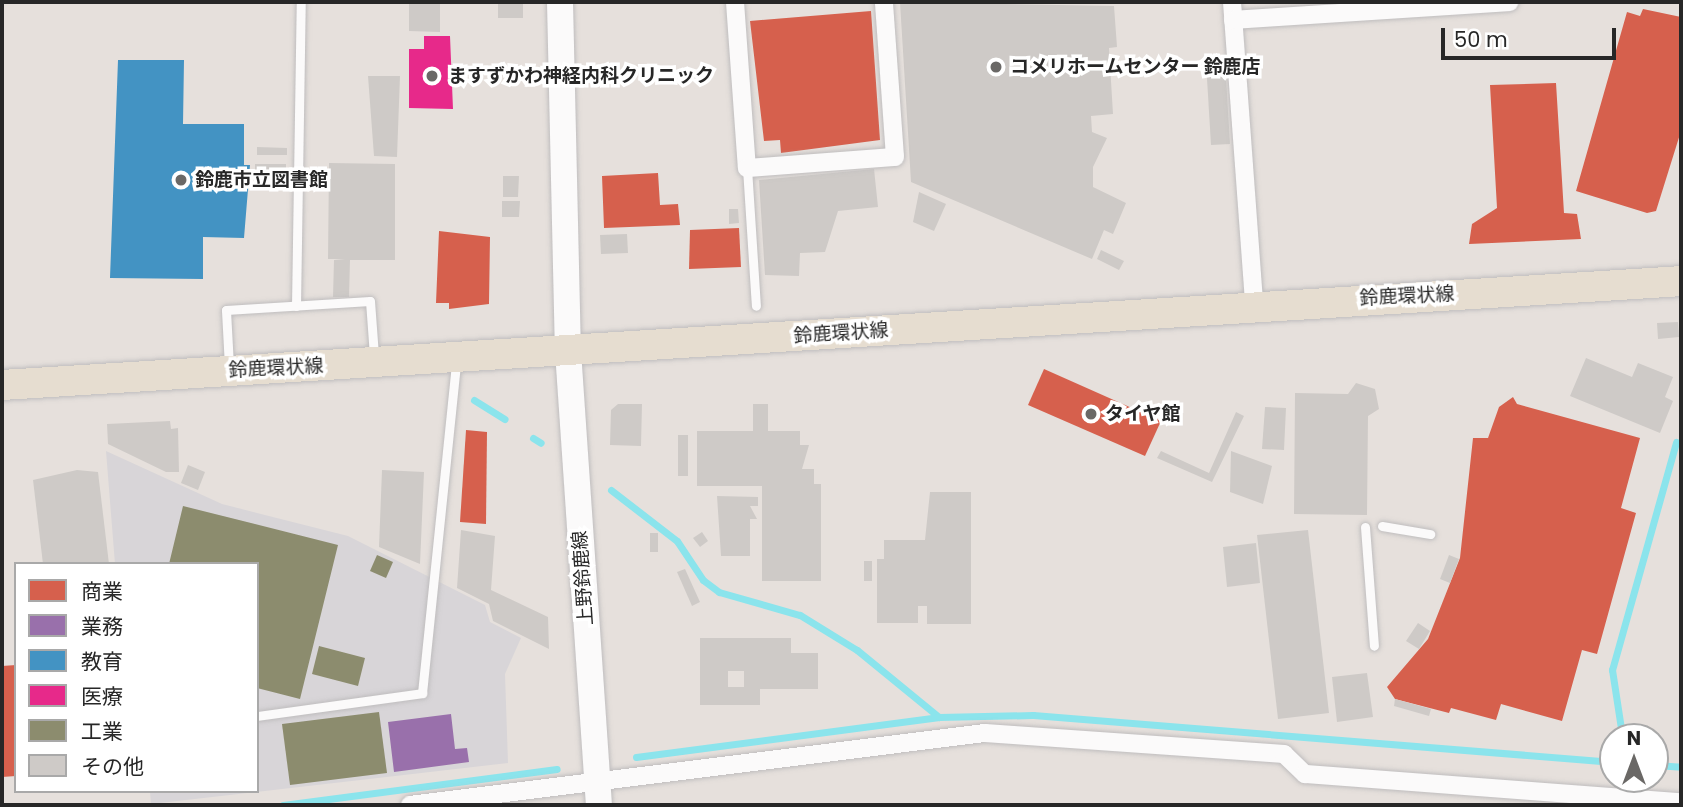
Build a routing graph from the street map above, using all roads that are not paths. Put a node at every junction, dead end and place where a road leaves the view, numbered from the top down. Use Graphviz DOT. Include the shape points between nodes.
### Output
graph roads {
  1 [pos="301,2"];
  2 [pos="560,2"];
  3 [pos="735,2"];
  4 [pos="884,2"];
  5 [pos="1509,2"];
  6 [pos="1382,6"];
  7 [pos="1232,11"];
  8 [pos="747,168"];
  9 [pos="1681,281"];
  10 [pos="1254,305"];
  11 [pos="296,306"];
  12 [pos="756,306"];
  13 [pos="568,351"];
  14 [pos="457,357"];
  15 [pos="374,363"];
  16 [pos="229,371"];
  17 [pos="2,385"];
  18 [pos="1382,526"];
  19 [pos="1366,527"];
  20 [pos="1430,534"];
  21 [pos="1374,646"];
  22 [pos="259,716"];
  23 [pos="598,793"];
  24 [pos="1681,802"];
  25 [pos="410,805"];
  1 -- 11 [label="lane"];
  2 -- 13 [label="main road, 上野鈴鹿線"];
  3 -- 8 [label="street"];
  4 -- 8 [label="street" via="895,157"];
  5 -- 6 [label="street"];
  6 -- 7 [label="street"];
  7 -- 10 [label="street"];
  8 -- 12 [label="lane"];
  9 -- 10 [label="main road, 鈴鹿環状線"];
  10 -- 13 [label="main road, 鈴鹿環状線"];
  11 -- 15 [label="lane" via="370,302"];
  11 -- 16 [label="lane" via="226,310"];
  13 -- 14 [label="main road, 鈴鹿環状線"];
  13 -- 23 [label="main road, 上野鈴鹿線"];
  14 -- 15 [label="main road, 鈴鹿環状線"];
  14 -- 22 [label="lane" via="422,693"];
  15 -- 16 [label="main road, 鈴鹿環状線"];
  16 -- 17 [label="main road, 鈴鹿環状線"];
  18 -- 20 [label="lane"];
  19 -- 21 [label="lane"];
  23 -- 24 [label="street" via="996,733 1284,754 1305,774"];
  23 -- 25 [label="street"];
}
